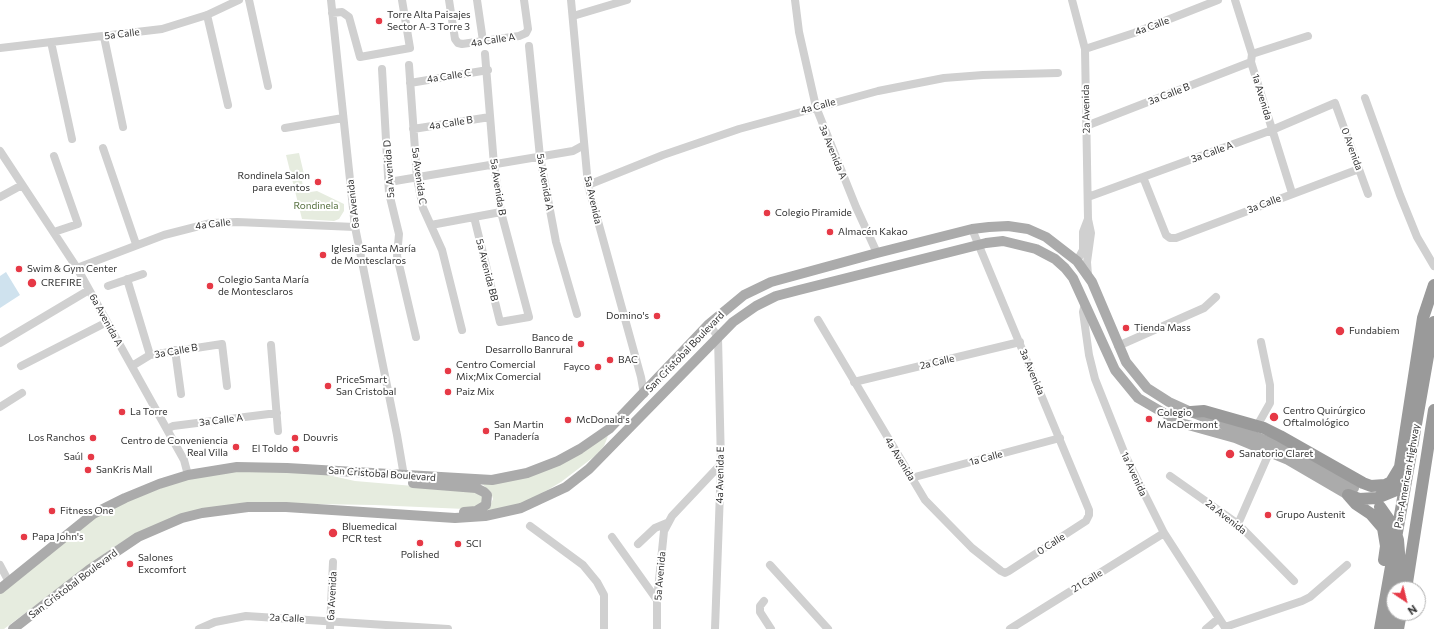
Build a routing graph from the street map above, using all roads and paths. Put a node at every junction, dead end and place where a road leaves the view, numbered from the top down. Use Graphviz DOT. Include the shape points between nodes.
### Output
graph roads {
  1 [pos="239,0"];
  2 [pos="249,0"];
  3 [pos="331,0"];
  4 [pos="402,0"];
  5 [pos="449,0"];
  6 [pos="477,0"];
  7 [pos="524,0"];
  8 [pos="571,0"];
  9 [pos="627,0"];
  10 [pos="795,0"];
  11 [pos="1072,0"];
  12 [pos="1218,0"];
  13 [pos="1235,0"];
  14 [pos="332,13"];
  15 [pos="207,15"];
  16 [pos="573,16"];
  17 [pos="1308,36"];
  18 [pos="104,37"];
  19 [pos="483,41"];
  20 [pos="51,42"];
  21 [pos="529,46"];
  22 [pos="0,48"];
  23 [pos="1085,49"];
  24 [pos="485,54"];
  25 [pos="1252,58"];
  26 [pos="409,65"];
  27 [pos="382,69"];
  28 [pos="488,70"];
  29 [pos="1058,73"];
  30 [pos="410,83"];
  31 [pos="268,86"];
  32 [pos="1365,98"];
  33 [pos="1335,103"];
  34 [pos="228,105"];
  35 [pos="816,107"];
  36 [pos="490,116"];
  37 [pos="343,118"];
  38 [pos="1086,126"];
  39 [pos="123,127"];
  40 [pos="285,128"];
  41 [pos="413,129"];
  42 [pos="1272,130"];
  43 [pos="72,139"];
  44 [pos="584,145"];
  45 [pos="104,148"];
  46 [pos="0,151"];
  47 [pos="54,156"];
  48 [pos="540,157"];
  49 [pos="494,165"];
  50 [pos="1359,169"];
  51 [pos="1143,177"];
  52 [pos="417,178"];
  53 [pos="389,182"];
  54 [pos="22,185"];
  55 [pos="588,185"];
  56 [pos="1292,193"];
  57 [pos="1368,194"];
  58 [pos="0,197"];
  59 [pos="1088,198"];
  60 [pos="502,212"];
  61 [pos="474,217"];
  62 [pos="1088,219"];
  63 [pos="431,225"];
  64 [pos="355,227"];
  65 [pos="972,229"];
  66 [pos="54,232"];
  67 [pos="136,244"];
  68 [pos="977,245"];
  69 [pos="878,253"];
  70 [pos="1078,261"];
  71 [pos="1434,266"];
  72 [pos="77,268"];
  73 [pos="143,274"];
  74 [pos="1088,275"];
  75 [pos="128,279"];
  76 [pos="1434,285"];
  77 [pos="108,286"];
  78 [pos="90,290"];
  79 [pos="1216,297"];
  80 [pos="1086,304"];
  81 [pos="576,314"];
  82 [pos="818,320"];
  83 [pos="107,322"];
  84 [pos="500,322"];
  85 [pos="1434,322"];
  86 [pos="709,324"];
  87 [pos="462,330"];
  88 [pos="416,337"];
  89 [pos="718,337"];
  90 [pos="1020,342"];
  91 [pos="1261,342"];
  92 [pos="0,343"];
  93 [pos="271,345"];
  94 [pos="1118,346"];
  95 [pos="175,350"];
  96 [pos="150,355"];
  97 [pos="21,366"];
  98 [pos="132,366"];
  99 [pos="1434,367"];
  100 [pos="854,382"];
  101 [pos="227,386"];
  102 [pos="22,392"];
  103 [pos="181,394"];
  104 [pos="644,394"];
  105 [pos="0,407"];
  106 [pos="1434,410"];
  107 [pos="1191,412"];
  108 [pos="277,413"];
  109 [pos="1257,426"];
  110 [pos="167,429"];
  111 [pos="1432,429"];
  112 [pos="278,431"];
  113 [pos="1060,438"];
  114 [pos="607,451"];
  115 [pos="1270,451"];
  116 [pos="721,464"];
  117 [pos="321,470"];
  118 [pos="188,475"];
  119 [pos="404,476"];
  120 [pos="1170,476"];
  121 [pos="911,478"];
  122 [pos="1351,492"];
  123 [pos="1380,507"];
  124 [pos="338,510"];
  125 [pos="1089,515"];
  126 [pos="667,523"];
  127 [pos="1238,524"];
  128 [pos="530,526"];
  129 [pos="1164,533"];
  130 [pos="612,537"];
  131 [pos="638,544"];
  132 [pos="333,562"];
  133 [pos="770,565"];
  134 [pos="1347,565"];
  135 [pos="0,566"];
  136 [pos="1009,571"];
  137 [pos="1294,581"];
  138 [pos="1397,581"];
  139 [pos="1407,581"];
  140 [pos="9,582"];
  141 [pos="0,589"];
  142 [pos="657,600"];
  143 [pos="764,601"];
  144 [pos="1219,618"];
  145 [pos="1386,619"];
  146 [pos="330,625"];
  147 [pos="1226,628"];
  148 [pos="1381,628"];
  149 [pos="13,629"];
  150 [pos="199,629"];
  151 [pos="447,629"];
  152 [pos="604,629"];
  153 [pos="657,629"];
  154 [pos="715,629"];
  155 [pos="771,629"];
  156 [pos="828,629"];
  157 [pos="1010,629"];
  158 [pos="1206,629"];
  1 -- 15 [label="street, 5a Calle"];
  2 -- 31 [label="street"];
  3 -- 14 [label="street, 6a Avenida"];
  4 -- 14 [label="street" via="410,48 360,57 349,17 342,12"];
  5 -- 19 [label="street, 4a Calle A" via="455,39 458,43"];
  6 -- 19 [label="street"];
  7 -- 19 [label="street, 4a Calle A" via="528,30 526,33"];
  8 -- 16 [label="street, 5a Avenida"];
  9 -- 16 [label="street"];
  10 -- 35 [label="street, 3a Avenida A" via="799,32"];
  11 -- 23 [label="street, 2a Avenida"];
  12 -- 23 [label="street, 4a Calle"];
  13 -- 25 [label="street, 1a Avenida"];
  14 -- 37 [label="street, 6a Avenida"];
  15 -- 18 [label="street, 5a Calle" via="162,29"];
  15 -- 34 [label="street"];
  16 -- 44 [label="street, 5a Avenida"];
  17 -- 25 [label="street, 3a Calle B"];
  18 -- 20 [label="street, 5a Calle"];
  18 -- 39 [label="street"];
  20 -- 22 [label="street, 5a Calle"];
  20 -- 43 [label="street"];
  21 -- 48 [label="street, 5a Avenida A"];
  23 -- 38 [label="street, 2a Avenida"];
  24 -- 28 [label="street, 5a Avenida B"];
  25 -- 38 [label="street, 3a Calle B"];
  25 -- 42 [label="street, 1a Avenida"];
  26 -- 30 [label="street, 5a Avenida C"];
  27 -- 53 [label="street, 5a Avenida D"];
  28 -- 30 [label="street, 4a Calle C"];
  28 -- 36 [label="street, 5a Avenida B"];
  29 -- 35 [label="street, 4a Calle" via="944,78"];
  30 -- 41 [label="street, 5a Avenida C"];
  32 -- 71 [label="street" via="1400,195"];
  33 -- 42 [label="street, 3a Calle A"];
  33 -- 50 [label="street, 0 Avenida"];
  35 -- 55 [label="street, 4a Calle" via="701,142"];
  35 -- 69 [label="street, 3a Avenida A" via="856,207"];
  36 -- 41 [label="street, 4a Calle B"];
  36 -- 49 [label="street, 5a Avenida B"];
  37 -- 40 [label="street"];
  37 -- 64 [label="street, 6a Avenida"];
  38 -- 59 [label="street, 2a Avenida"];
  41 -- 52 [label="street, 5a Avenida C"];
  42 -- 51 [label="street, 3a Calle A"];
  42 -- 56 [label="street, 1a Avenida"];
  44 -- 48 [label="street" via="573,151"];
  44 -- 55 [label="street, 5a Avenida"];
  45 -- 67 [label="street"];
  46 -- 54 [label="street, 6a Avenida A"];
  47 -- 66 [label="street" via="78,224"];
  48 -- 49 [label="street"];
  48 -- 81 [label="street, 5a Avenida A" via="556,242"];
  49 -- 52 [label="street"];
  49 -- 60 [label="street, 5a Avenida B"];
  50 -- 56 [label="street, 3a Calle"];
  50 -- 57 [label="street, 0 Avenida"];
  51 -- 56 [label="street, 3a Calle" via="1166,235 1170,238 1176,238"];
  51 -- 59 [label="street, 3a Calle A"];
  52 -- 53 [label="street"];
  52 -- 63 [label="street, 5a Avenida C" via="423,208"];
  53 -- 88 [label="street, 5a Avenida D" via="389,193 399,234 397,256"];
  54 -- 58 [label="street"];
  54 -- 66 [label="street, 6a Avenida A"];
  55 -- 104 [label="street, 5a Avenida"];
  59 -- 62 [label="street, 2a Avenida"];
  60 -- 61 [label="street"];
  60 -- 84 [label="street, 5a Avenida B" via="529,318"];
  61 -- 63 [label="street"];
  61 -- 84 [label="street, 5a Avenida BB"];
  62 -- 70 [label="street, 2a Avenida" via="1082,232 1083,250"];
  62 -- 74 [label="street, 2a Avenida" via="1092,233 1087,262"];
  63 -- 87 [label="street, 5a Avenida C" via="442,250"];
  64 -- 67 [label="street, 4a Calle" via="211,223"];
  64 -- 119 [label="street, 6a Avenida"];
  65 -- 68 [label="street, 3a Avenida"];
  65 -- 69 [label="main road, San Cristobal Boulevard"];
  65 -- 70 [label="main road, San Cristobal Boulevard" via="1008,226 1028,229 1046,237"];
  66 -- 72 [label="street, 6a Avenida A"];
  67 -- 72 [label="street, 4a Calle"];
  68 -- 80 [label="main road, San Cristobal Boulevard" via="1003,241 1036,249 1048,255 1073,278"];
  68 -- 89 [label="main road, San Cristobal Boulevard" via="776,296 739,318"];
  68 -- 90 [label="street, 3a Avenida"];
  69 -- 86 [label="main road, San Cristobal Boulevard" via="772,282 744,295"];
  70 -- 74 [label="main road, San Cristobal Boulevard"];
  72 -- 78 [label="street, 6a Avenida A"];
  73 -- 75 [label="street"];
  74 -- 94 [label="main road, San Cristobal Boulevard"];
  75 -- 77 [label="street"];
  75 -- 96 [label="street"];
  76 -- 109 [label="highway" via="1423,318 1400,467 1391,482 1378,486 1363,483 1280,436"];
  78 -- 83 [label="street, 6a Avenida A"];
  78 -- 92 [label="street"];
  79 -- 94 [label="street" via="1204,308"];
  80 -- 115 [label="main road, San Cristobal Boulevard" via="1115,370 1138,398 1181,423"];
  80 -- 129 [label="street, 1a Avenida" via="1084,312 1089,355 1095,379 1126,457"];
  82 -- 100 [label="street, 4a Avenida"];
  83 -- 97 [label="street"];
  83 -- 98 [label="street, 6a Avenida A"];
  85 -- 148 [label="highway, Pan-American Highway"];
  86 -- 89 [label="street"];
  86 -- 104 [label="main road, San Cristobal Boulevard"];
  89 -- 114 [label="main road, San Cristobal Boulevard"];
  89 -- 116 [label="street, 4a Avenida E"];
  90 -- 100 [label="street, 2a Calle"];
  90 -- 113 [label="street, 3a Avenida"];
  91 -- 109 [label="street" via="1270,403"];
  93 -- 108 [label="street"];
  94 -- 107 [label="main road, San Cristobal Boulevard" via="1135,375 1147,388"];
  95 -- 96 [label="street, 3a Calle B"];
  95 -- 101 [label="street, 3a Calle B" via="222,344"];
  95 -- 103 [label="street"];
  96 -- 98 [label="street, 3a Calle B"];
  98 -- 110 [label="street, 6a Avenida A"];
  99 -- 122 [label="highway" via="1419,444 1403,481 1394,491 1376,498 1359,499"];
  100 -- 121 [label="street, 4a Avenida"];
  102 -- 105 [label="street"];
  104 -- 114 [label="main road" via="644,404 617,432"];
  104 -- 119 [label="main road, San Cristobal Boulevard" via="609,429 580,450 558,462 527,473 492,480"];
  106 -- 111 [label="highway, Pan-American Highway"];
  107 -- 109 [label="highway" via="1204,411"];
  107 -- 122 [label="main road, San Cristobal Boulevard" via="1275,444"];
  108 -- 110 [label="street, 3a Calle A" via="173,426"];
  108 -- 112 [label="street"];
  110 -- 118 [label="street, 6a Avenida A" via="184,460"];
  111 -- 139 [label="highway, Pan-American Highway"];
  113 -- 121 [label="street, 1a Calle"];
  113 -- 125 [label="street, 3a Avenida"];
  114 -- 124 [label="main road, San Cristobal Boulevard" via="566,487 508,512 456,518"];
  115 -- 122 [label="main road, San Cristobal Boulevard"];
  115 -- 127 [label="street"];
  116 -- 126 [label="street"];
  116 -- 154 [label="street, 4a Avenida E"];
  117 -- 118 [label="main road, San Cristobal Boulevard" via="237,467"];
  117 -- 119 [label="main road, San Cristobal Boulevard"];
  117 -- 124 [label="main road" via="355,478 476,488 484,492 487,500 482,508 467,512 373,508"];
  118 -- 140 [label="main road, San Cristobal Boulevard" via="159,484 93,514"];
  120 -- 127 [label="street, 2a Avenida"];
  121 -- 136 [label="street, 4a Avenida" via="925,500 972,548 1001,571"];
  122 -- 148 [label="highway" via="1380,523 1386,536"];
  123 -- 138 [label="highway" via="1394,527 1398,540 1400,565"];
  124 -- 149 [label="main road, San Cristobal Boulevard" via="248,507 182,518 155,528 117,550"];
  125 -- 136 [label="street, 0 Calle" via="1086,521"];
  126 -- 131 [label="street" via="655,528"];
  126 -- 142 [label="street, 5a Avenida"];
  127 -- 137 [label="street, 2a Avenida"];
  128 -- 152 [label="street" via="583,565 597,582 604,595"];
  129 -- 144 [label="street, 1a Avenida"];
  129 -- 157 [label="street, 21 Calle"];
  130 -- 142 [label="street"];
  132 -- 146 [label="street, 6a Avenida"];
  133 -- 156 [label="street"];
  134 -- 147 [label="street" via="1310,597"];
  135 -- 140 [label="street"];
  140 -- 141 [label="main road, San Cristobal Boulevard"];
  142 -- 153 [label="street, 5a Avenida"];
  143 -- 155 [label="street" via="760,606 760,612"];
  144 -- 147 [label="street, 1a Avenida"];
  144 -- 158 [label="street"];
  145 -- 148 [label="highway"];
  146 -- 150 [label="street, 2a Calle" via="246,616 215,622"];
  146 -- 151 [label="street, 2a Calle"];
}
